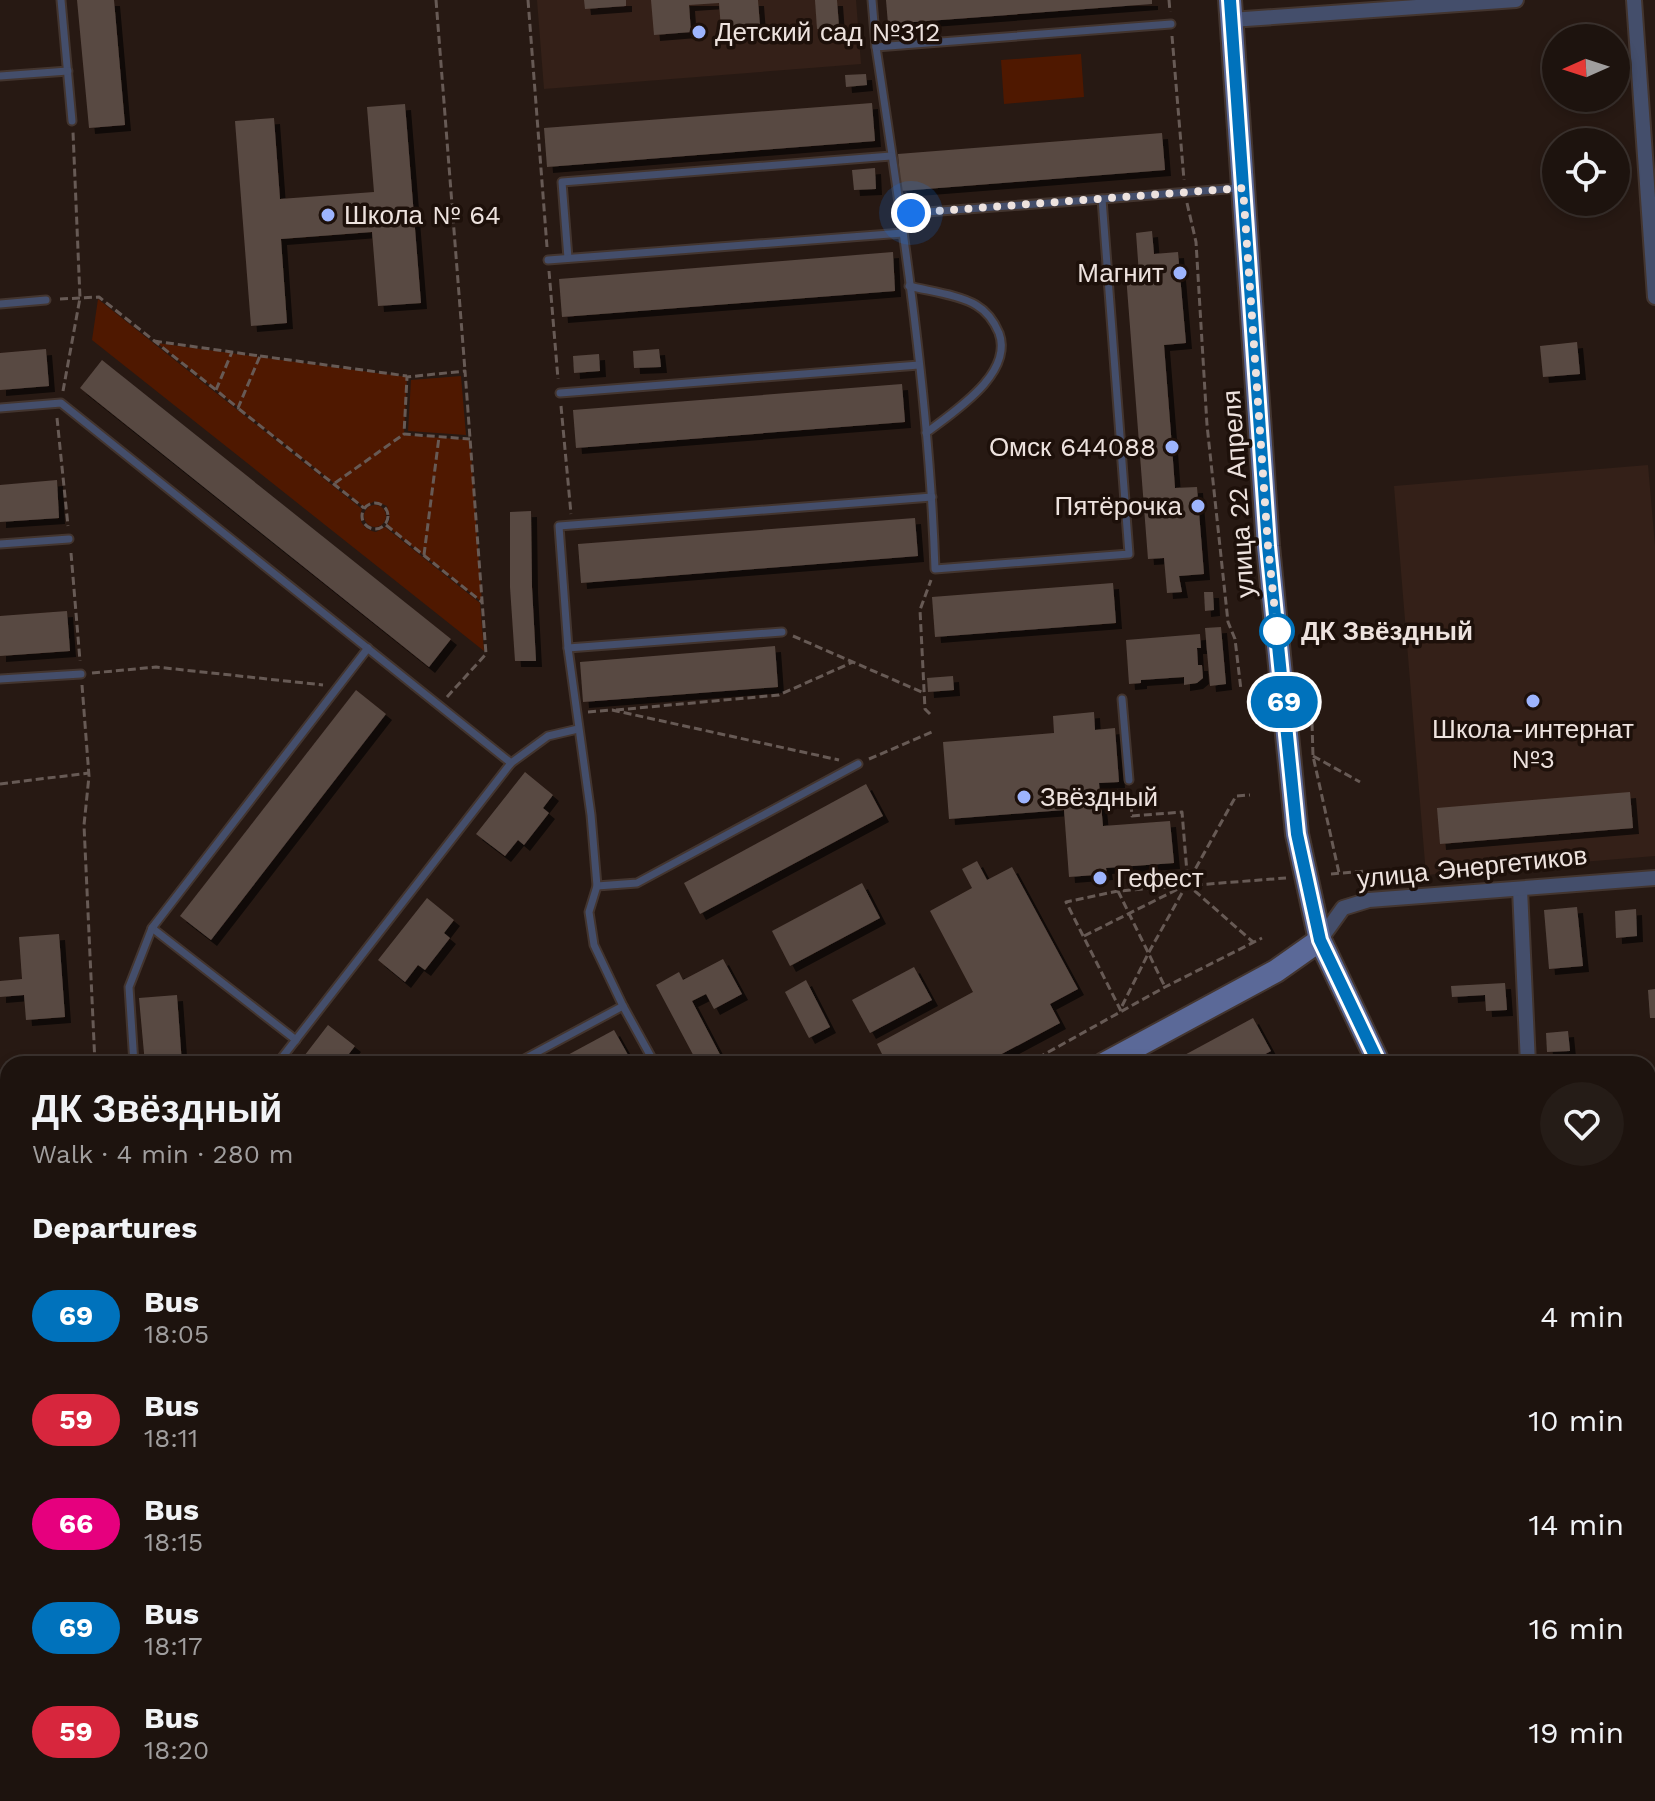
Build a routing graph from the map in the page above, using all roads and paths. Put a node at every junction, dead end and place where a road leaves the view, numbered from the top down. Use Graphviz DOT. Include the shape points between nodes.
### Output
graph roads {
  1 [pos="61,0"];
  2 [pos="436,0"];
  3 [pos="872,0"];
  4 [pos="1169,0"];
  5 [pos="1516,0"];
  6 [pos="1634,0"];
  7 [pos="1230,10"];
  8 [pos="1171,24"];
  9 [pos="876,47"];
  10 [pos="68,71"];
  11 [pos="0,76"];
  12 [pos="72,121"];
  13 [pos="891,156"];
  14 [pos="1243,188"];
  15 [pos="1185,192"];
  16 [pos="1102,199"];
  17 [pos="900,214"];
  18 [pos="903,233"];
  19 [pos="568,258"];
  20 [pos="548,260"];
  21 [pos="909,286"];
  22 [pos="1655,297"];
  23 [pos="80,298"];
  24 [pos="46,300"];
  25 [pos="0,304"];
  26 [pos="154,341"];
  27 [pos="232,352"];
  28 [pos="260,356"];
  29 [pos="919,365"];
  30 [pos="465,371"];
  31 [pos="407,377"];
  32 [pos="216,390"];
  33 [pos="560,393"];
  34 [pos="58,403"];
  35 [pos="0,408"];
  36 [pos="238,408"];
  37 [pos="926,433"];
  38 [pos="404,434"];
  39 [pos="439,437"];
  40 [pos="470,439"];
  41 [pos="334,484"];
  42 [pos="932,497"];
  43 [pos="364,508"];
  44 [pos="386,525"];
  45 [pos="69,539"];
  46 [pos="0,544"];
  47 [pos="424,555"];
  48 [pos="935,569"];
  49 [pos="482,602"];
  50 [pos="782,632"];
  51 [pos="368,648"];
  52 [pos="568,648"];
  53 [pos="853,662"];
  54 [pos="81,674"];
  55 [pos="0,679"];
  56 [pos="339,686"];
  57 [pos="1241,690"];
  58 [pos="924,693"];
  59 [pos="1122,699"];
  60 [pos="439,705"];
  61 [pos="612,710"];
  62 [pos="576,712"];
  63 [pos="930,714"];
  64 [pos="1312,723"];
  65 [pos="578,729"];
  66 [pos="932,732"];
  67 [pos="1313,756"];
  68 [pos="511,763"];
  69 [pos="858,764"];
  70 [pos="89,773"];
  71 [pos="1129,780"];
  72 [pos="1360,782"];
  73 [pos="0,784"];
  74 [pos="1250,795"];
  75 [pos="1367,871"];
  76 [pos="1339,873"];
  77 [pos="1331,874"];
  78 [pos="1286,878"];
  79 [pos="1655,878"];
  80 [pos="1188,885"];
  81 [pos="597,886"];
  82 [pos="1520,889"];
  83 [pos="1118,891"];
  84 [pos="1128,912"];
  85 [pos="152,928"];
  86 [pos="1083,936"];
  87 [pos="1262,938"];
  88 [pos="1320,940"];
  89 [pos="1253,942"];
  90 [pos="1149,952"];
  91 [pos="1165,987"];
  92 [pos="623,1006"];
  93 [pos="1121,1009"];
  94 [pos="296,1040"];
  95 [pos="95,1056"];
  96 [pos="133,1056"];
  97 [pos="283,1056"];
  98 [pos="530,1056"];
  99 [pos="651,1056"];
  100 [pos="1041,1056"];
  101 [pos="1119,1056"];
  102 [pos="1367,1056"];
  103 [pos="1528,1056"];
  1 -- 10 [label="lane"];
  2 -- 30 [label="path"];
  3 -- 9 [label="lane"];
  4 -- 8 [label="path"];
  5 -- 7 [label="street"];
  6 -- 22 [label="street"];
  7 -- 14 [label="main road, улица 22 Апреля"];
  8 -- 9 [label="lane"];
  8 -- 15 [label="path"];
  9 -- 13 [label="lane"];
  10 -- 11 [label="lane"];
  10 -- 12 [label="lane"];
  12 -- 23 [label="path"];
  13 -- 17 [label="lane"];
  13 -- 19 [label="lane" via="562,182"];
  14 -- 15 [label="lane"];
  14 -- 88 [label="main road, улица 22 Апреля" via="1268,546 1297,834"];
  15 -- 16 [label="lane"];
  15 -- 57 [label="path" via="1196,242 1207,425 1228,622"];
  16 -- 17 [label="lane"];
  16 -- 48 [label="lane" via="1129,554"];
  17 -- 18 [label="lane"];
  18 -- 19 [label="lane"];
  18 -- 21 [label="lane"];
  19 -- 20 [label="lane"];
  21 -- 29 [label="lane"];
  21 -- 37 [label="lane" via="975,303 993,319 1002,341 995,370 973,397"];
  23 -- 24 [label="path"];
  23 -- 26 [label="path" via="99,297"];
  23 -- 34 [label="path"];
  24 -- 25 [label="lane"];
  26 -- 27 [label="path"];
  26 -- 32 [label="path"];
  27 -- 28 [label="path"];
  27 -- 32 [label="path"];
  28 -- 31 [label="path"];
  28 -- 36 [label="path"];
  29 -- 33 [label="lane"];
  29 -- 37 [label="lane"];
  30 -- 31 [label="path"];
  30 -- 40 [label="path"];
  31 -- 38 [label="path"];
  32 -- 36 [label="path"];
  34 -- 35 [label="lane"];
  34 -- 45 [label="path"];
  34 -- 51 [label="lane"];
  36 -- 41 [label="path"];
  37 -- 42 [label="lane"];
  38 -- 39 [label="path"];
  38 -- 41 [label="path"];
  39 -- 40 [label="path"];
  39 -- 47 [label="path"];
  40 -- 49 [label="path"];
  41 -- 43 [label="path"];
  42 -- 48 [label="lane"];
  42 -- 52 [label="lane" via="559,526"];
  43 -- 44 [label="path" via="365,526 376,530"];
  43 -- 44 [label="path" via="375,503 385,507"];
  44 -- 47 [label="path"];
  45 -- 46 [label="lane"];
  45 -- 54 [label="path"];
  47 -- 49 [label="path"];
  48 -- 58 [label="path" via="920,610"];
  49 -- 60 [label="path" via="486,654"];
  50 -- 52 [label="lane"];
  50 -- 53 [label="path"];
  51 -- 56 [label="lane"];
  51 -- 60 [label="lane"];
  52 -- 62 [label="lane"];
  53 -- 58 [label="path"];
  53 -- 61 [label="path" via="779,695"];
  54 -- 55 [label="lane"];
  54 -- 56 [label="path" via="156,667"];
  54 -- 70 [label="path"];
  56 -- 85 [label="lane"];
  58 -- 63 [label="path"];
  59 -- 71 [label="lane"];
  60 -- 68 [label="lane"];
  61 -- 62 [label="path"];
  61 -- 69 [label="path"];
  62 -- 65 [label="lane"];
  64 -- 67 [label="path"];
  65 -- 68 [label="lane" via="548,736"];
  65 -- 81 [label="lane"];
  66 -- 69 [label="path"];
  67 -- 72 [label="path"];
  67 -- 76 [label="path"];
  68 -- 94 [label="lane"];
  69 -- 81 [label="lane" via="637,883"];
  70 -- 73 [label="path"];
  70 -- 95 [label="path" via="84,825"];
  71 -- 80 [label="path" via="1132,816 1182,812"];
  74 -- 80 [label="path" via="1236,796"];
  75 -- 76 [label="path"];
  76 -- 77 [label="path"];
  78 -- 80 [label="path"];
  79 -- 82 [label="street, улица Энергетиков"];
  80 -- 83 [label="path"];
  80 -- 84 [label="path"];
  80 -- 89 [label="path"];
  80 -- 90 [label="path"];
  81 -- 92 [label="lane" via="589,912 594,945"];
  82 -- 88 [label="street, улица Энергетиков" via="1369,900 1343,908"];
  82 -- 103 [label="street"];
  83 -- 84 [label="path"];
  83 -- 86 [label="path" via="1066,902"];
  84 -- 86 [label="path"];
  84 -- 90 [label="path"];
  85 -- 94 [label="lane"];
  85 -- 96 [label="lane" via="129,987"];
  86 -- 93 [label="path"];
  87 -- 89 [label="path"];
  88 -- 101 [label="main road, улица Энергетиков" via="1276,971"];
  88 -- 102 [label="main road, улица 22 Апреля"];
  89 -- 91 [label="path"];
  90 -- 91 [label="path"];
  90 -- 93 [label="path"];
  91 -- 93 [label="path"];
  92 -- 98 [label="lane"];
  92 -- 99 [label="lane"];
  93 -- 100 [label="path"];
  94 -- 97 [label="lane"];
}
